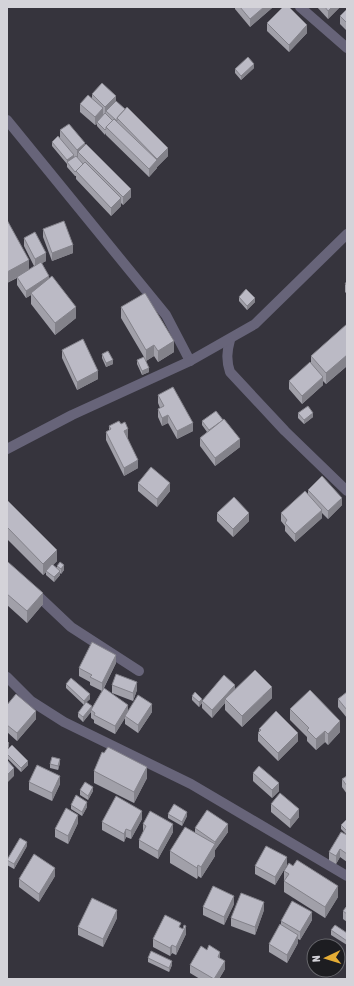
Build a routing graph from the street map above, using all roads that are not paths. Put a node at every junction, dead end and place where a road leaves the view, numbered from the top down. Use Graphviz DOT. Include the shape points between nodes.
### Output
graph roads {
  1 [pos="300,7"];
  2 [pos="347,48"];
  3 [pos="7,120"];
  4 [pos="347,234"];
  5 [pos="230,340"];
  6 [pos="190,361"];
  7 [pos="7,449"];
  8 [pos="347,491"];
  9 [pos="27,585"];
  10 [pos="139,671"];
  11 [pos="7,677"];
  12 [pos="347,876"];
  1 -- 2 [label="street"];
  3 -- 6 [label="street" via="166,315"];
  4 -- 5 [label="street" via="255,324"];
  5 -- 6 [label="street"];
  5 -- 8 [label="street" via="227,350 230,372 285,432"];
  6 -- 7 [label="street" via="72,415"];
  9 -- 10 [label="street" via="71,627"];
  11 -- 12 [label="street" via="31,701 64,722 191,784"];
}
